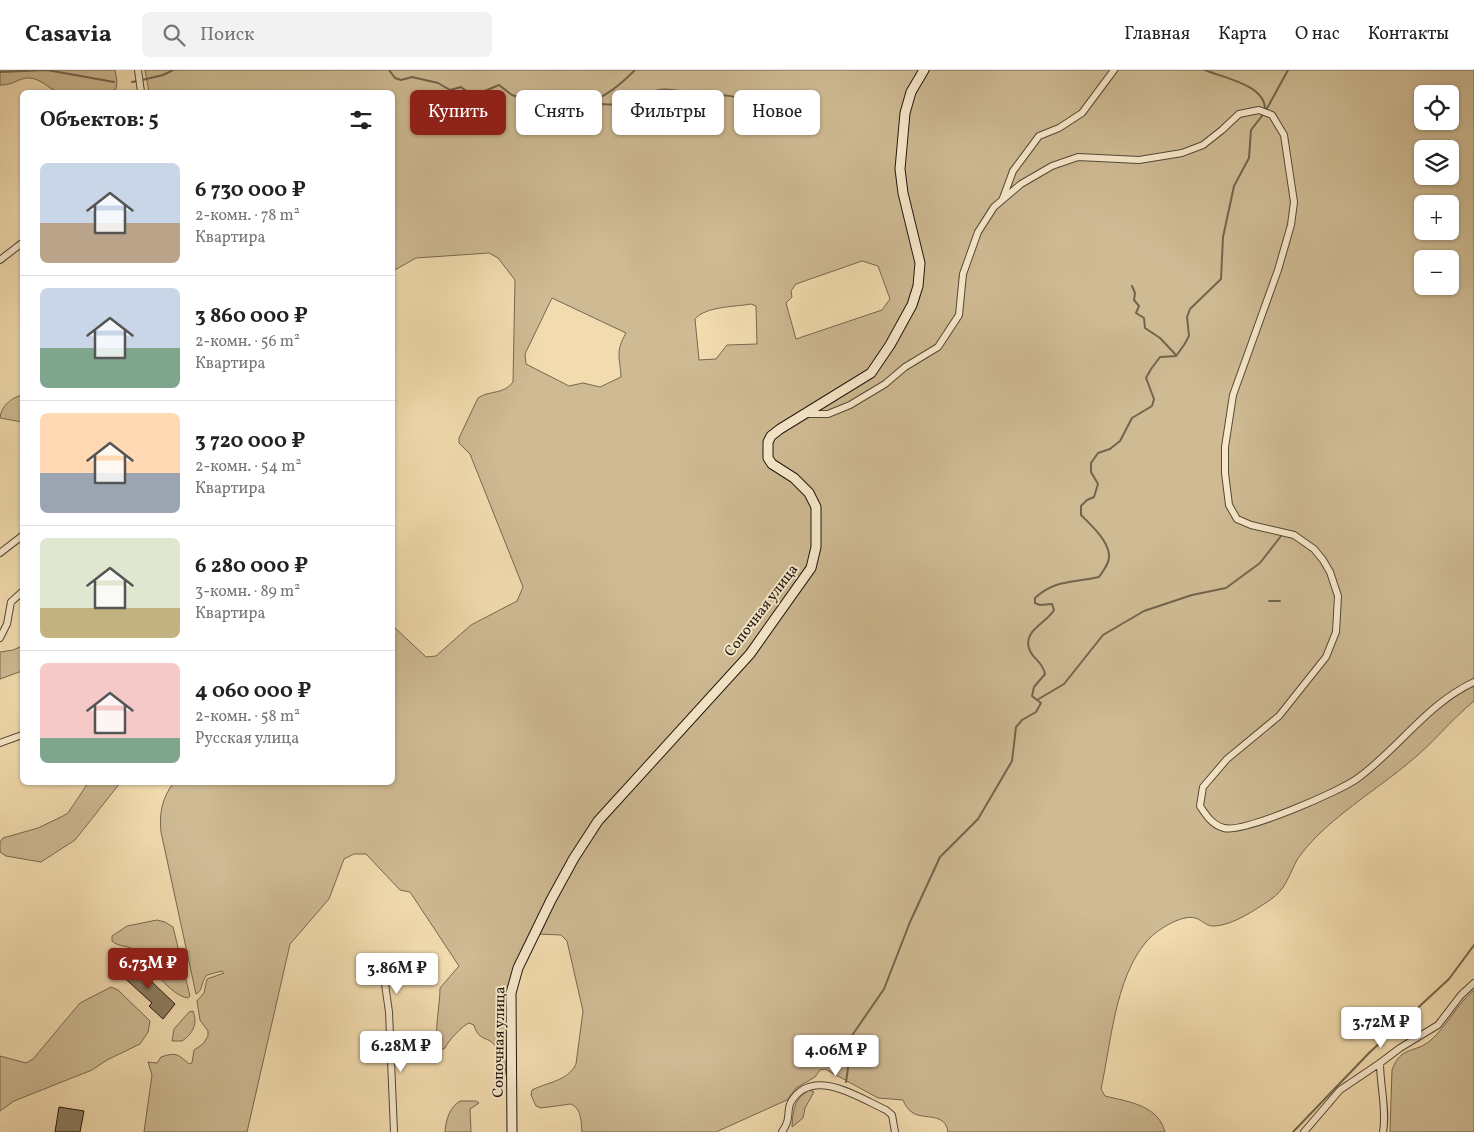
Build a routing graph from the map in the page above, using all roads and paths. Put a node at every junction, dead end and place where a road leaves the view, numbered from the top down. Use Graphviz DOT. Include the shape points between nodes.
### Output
graph roads {
  1 [pos="924,70"];
  2 [pos="1114,70"];
  3 [pos="138,73"];
  4 [pos="141,90"];
  5 [pos="1003,199"];
  6 [pos="20,245"];
  7 [pos="0,260"];
  8 [pos="806,414"];
  9 [pos="20,538"];
  10 [pos="0,553"];
  11 [pos="20,594"];
  12 [pos="0,638"];
  13 [pos="1474,682"];
  14 [pos="20,736"];
  15 [pos="0,743"];
  16 [pos="384,977"];
  17 [pos="1474,983"];
  18 [pos="1380,1063"];
  19 [pos="394,1132"];
  20 [pos="512,1132"];
  21 [pos="782,1132"];
  22 [pos="895,1132"];
  23 [pos="1304,1132"];
  24 [pos="1383,1132"];
  1 -- 8 [label="main road, Сопочная улица" via="911,92 905,112 900,169 920,262 912,305 871,372"];
  2 -- 5 [label="street" via="1082,113 1039,136 1013,171"];
  3 -- 4 [label="street"];
  5 -- 8 [label="street" via="978,232 963,274 959,316 938,347 850,405 828,414"];
  5 -- 13 [label="street" via="1052,166 1078,157 1139,160 1182,153 1203,145 1239,114 1265,112 1272,116 1284,135 1294,202 1291,225 1233,395 1225,447 1225,473 1229,505 1238,519 1294,535 1323,560 1338,596 1336,632 1326,657 1280,716 1227,759 1203,787 1200,806 1211,821 1224,828 1234,828 1275,818 1356,780 1395,747 1426,714 1454,691"];
  6 -- 7 [label="street"];
  8 -- 20 [label="main road, Сопочная улица" via="771,436 767,449 772,464 794,478 814,501 817,532 811,568 750,654 598,821 551,900 518,968 511,993"];
  9 -- 10 [label="street"];
  11 -- 12 [label="street" via="11,602"];
  14 -- 15 [label="street"];
  16 -- 19 [label="street" via="389,1012"];
  17 -- 18 [label="street" via="1438,1025"];
  18 -- 23 [label="street" via="1340,1090"];
  18 -- 24 [label="street"];
  21 -- 22 [label="street" via="787,1123 790,1102 799,1091 815,1085 842,1089 886,1110 892,1114"];
}
